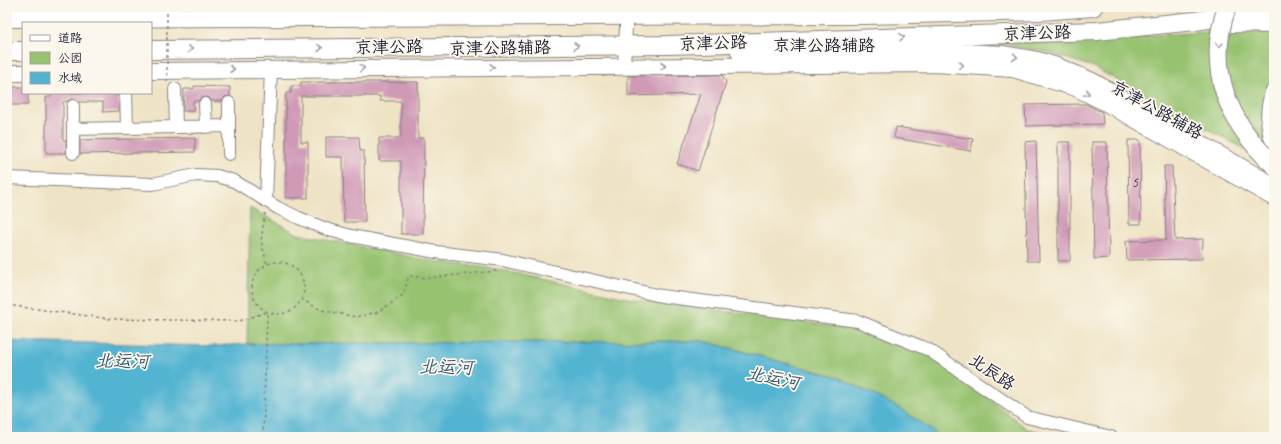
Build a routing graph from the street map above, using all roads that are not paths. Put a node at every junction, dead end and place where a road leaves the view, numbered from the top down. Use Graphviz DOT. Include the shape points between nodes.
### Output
graph roads {
  1 [pos="1093,7"];
  2 [pos="1227,7"];
  3 [pos="1046,9"];
  4 [pos="1274,9"];
  5 [pos="627,12"];
  6 [pos="7,18"];
  7 [pos="1255,18"];
  8 [pos="1274,24"];
  9 [pos="625,45"];
  10 [pos="668,45"];
  11 [pos="152,50"];
  12 [pos="7,51"];
  13 [pos="22,51"];
  14 [pos="624,66"];
  15 [pos="271,69"];
  16 [pos="152,71"];
  17 [pos="7,73"];
  18 [pos="22,73"];
  19 [pos="171,86"];
  20 [pos="126,94"];
  21 [pos="1274,94"];
  22 [pos="229,103"];
  23 [pos="205,104"];
  24 [pos="73,106"];
  25 [pos="229,126"];
  26 [pos="176,127"];
  27 [pos="206,127"];
  28 [pos="73,128"];
  29 [pos="127,128"];
  30 [pos="1274,140"];
  31 [pos="73,153"];
  32 [pos="229,154"];
  33 [pos="1274,165"];
  34 [pos="7,178"];
  35 [pos="1274,187"];
  36 [pos="1274,198"];
  37 [pos="266,201"];
  38 [pos="1111,437"];
  1 -- 3 [label="highway, 京津公路"];
  2 -- 33 [label="highway, one-way, bridge" via="1219,42 1223,87 1230,107 1243,129"];
  3 -- 5 [label="highway, 京津公路" via="872,15"];
  4 -- 7 [label="highway"];
  5 -- 6 [label="highway, 京津公路"];
  5 -- 9 [label="street"];
  7 -- 8 [label="highway"];
  10 -- 7 [label="highway, 京津公路, one-way" via="1096,31"];
  9 -- 10 [label="highway, 京津公路"];
  11 -- 9 [label="highway, 京津公路, one-way"];
  9 -- 14 [label="street"];
  10 -- 35 [label="highway, one-way" via="754,54 809,56 962,53 1019,57 1075,74"];
  12 -- 13 [label="highway"];
  15 -- 14 [label="main road, 京津公路辅路, one-way"];
  14 -- 36 [label="main road, 京津公路辅路, one-way" via="935,64 1012,69 1051,79 1082,91"];
  16 -- 15 [label="main road, 京津公路辅路, one-way"];
  15 -- 37 [label="street"];
  17 -- 18 [label="main road"];
  19 -- 26 [label="street"];
  20 -- 29 [label="street"];
  21 -- 30 [label="highway" via="1270,115"];
  22 -- 25 [label="street"];
  23 -- 27 [label="street"];
  24 -- 28 [label="street"];
  25 -- 27 [label="street"];
  25 -- 32 [label="street"];
  26 -- 27 [label="street"];
  26 -- 29 [label="street"];
  28 -- 29 [label="street"];
  28 -- 31 [label="street"];
  34 -- 37 [label="street, 北辰路" via="152,184 196,175 217,176 234,181"];
  37 -- 38 [label="street, 北辰路" via="299,218 351,236 436,252 513,262 661,296 858,320 929,350 1027,418"];
}
